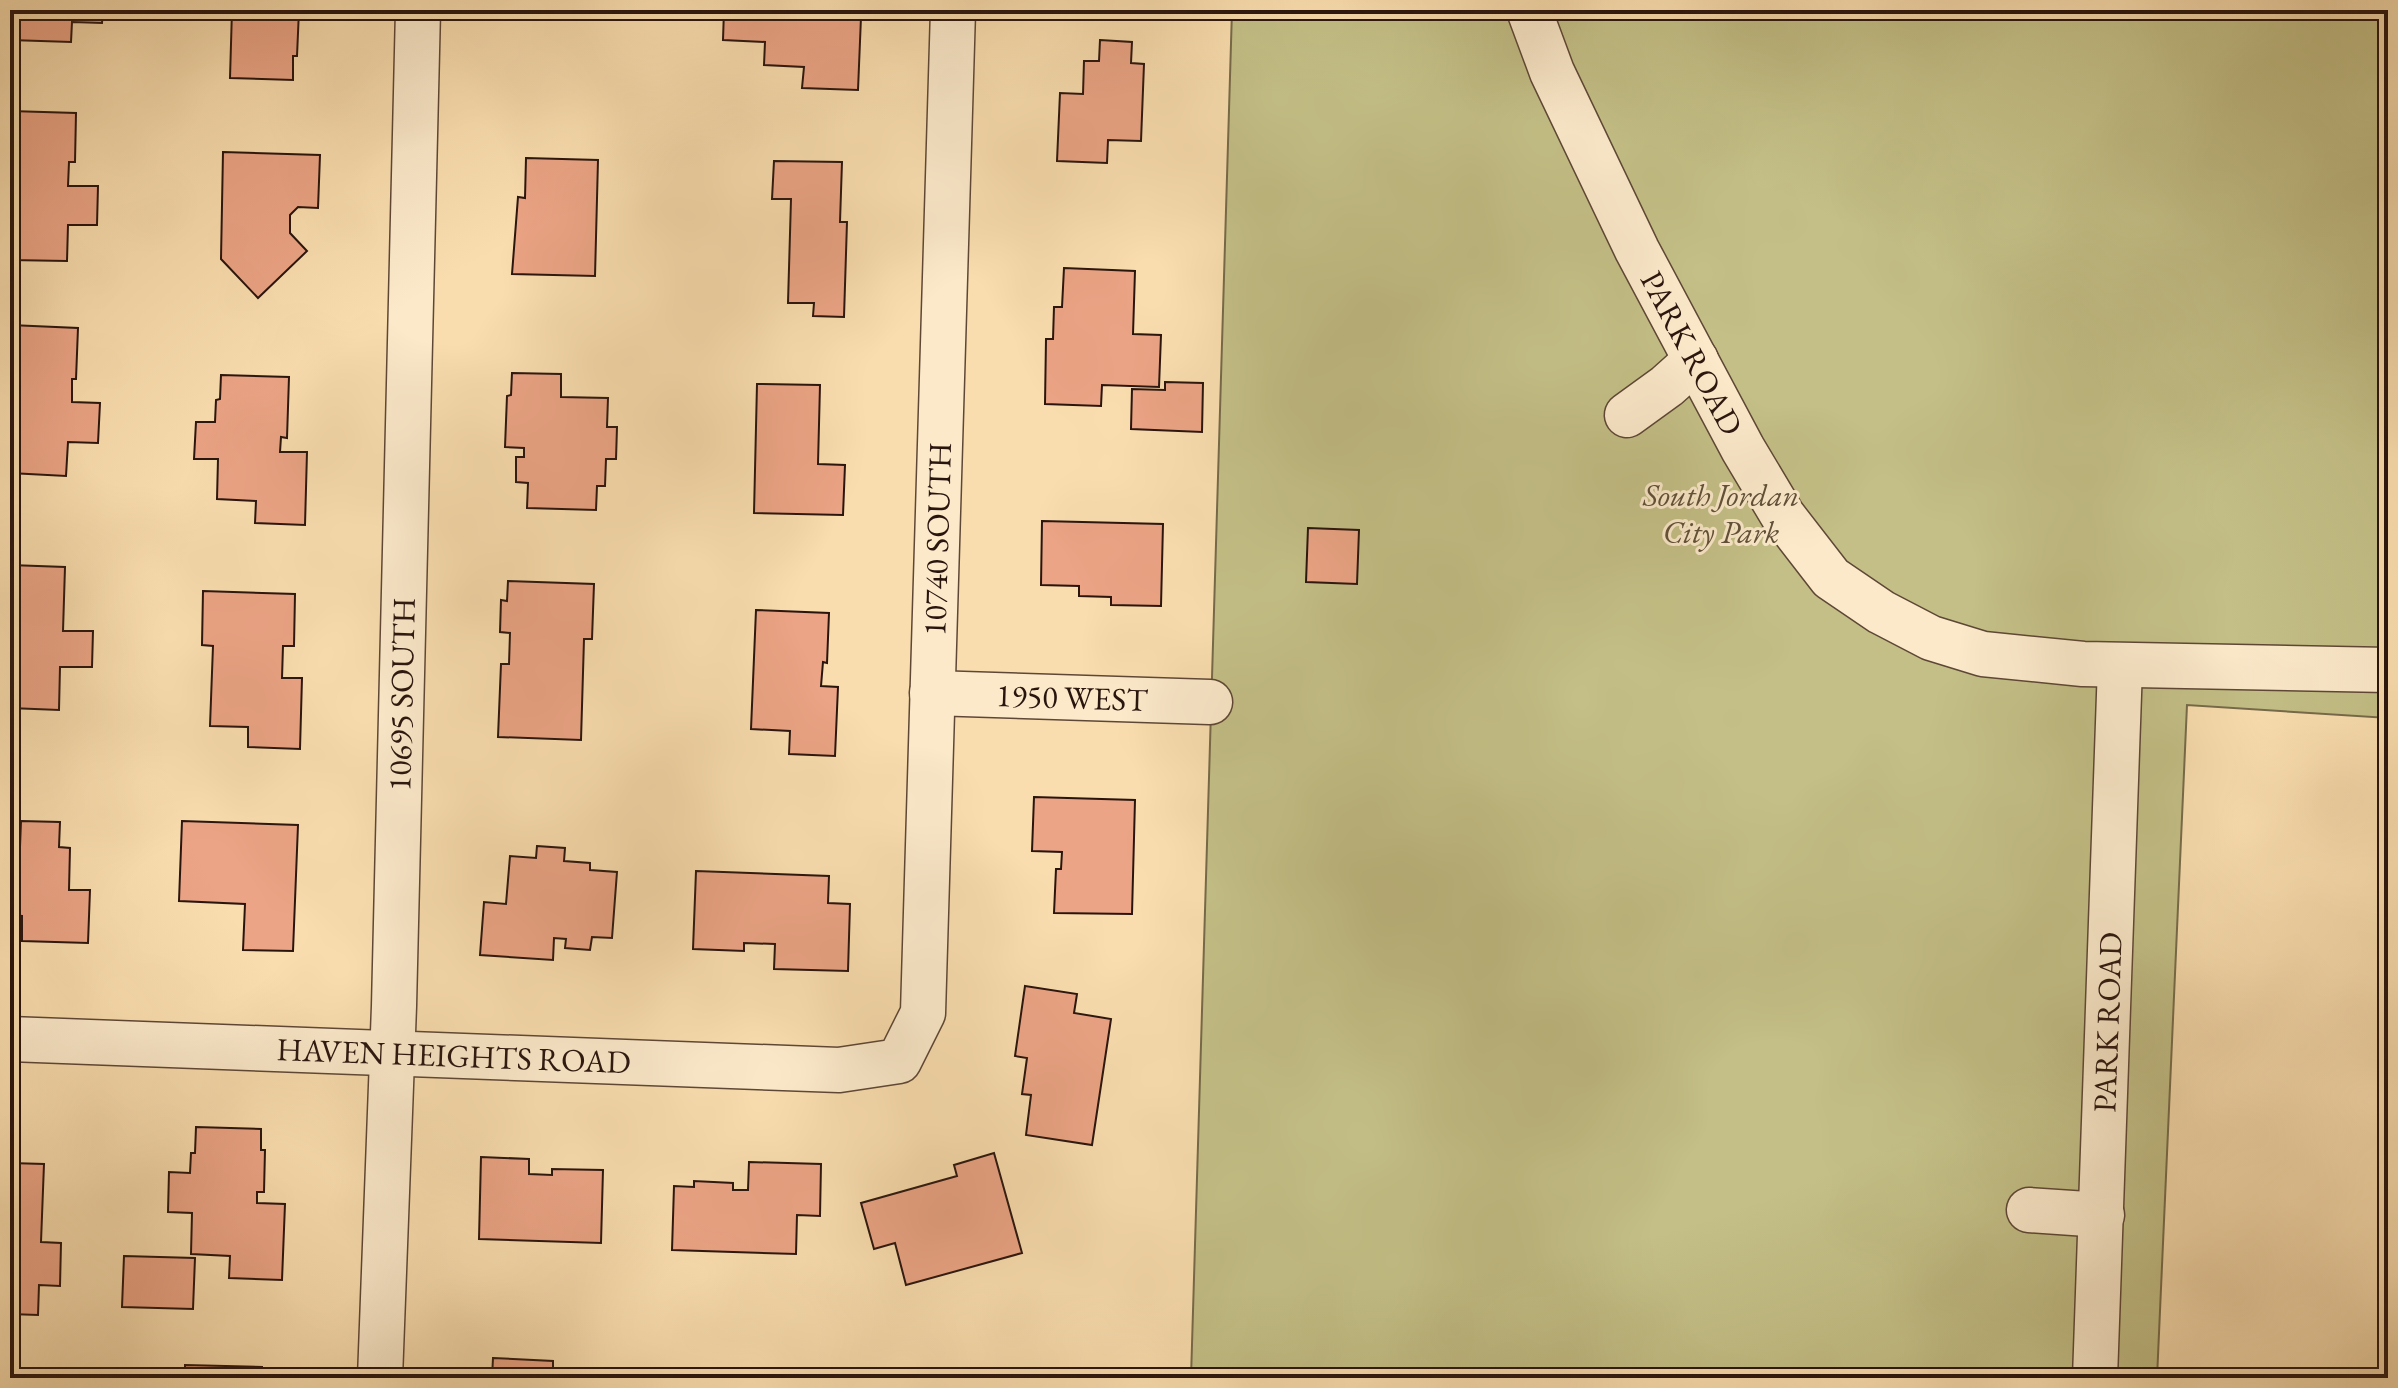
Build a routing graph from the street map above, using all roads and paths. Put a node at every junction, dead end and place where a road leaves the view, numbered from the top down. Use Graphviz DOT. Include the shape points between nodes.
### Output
graph roads {
  1 [pos="418,10"];
  2 [pos="953,10"];
  3 [pos="1529,10"];
  4 [pos="1696,360"];
  5 [pos="1627,415"];
  6 [pos="2120,666"];
  7 [pos="2388,670"];
  8 [pos="932,693"];
  9 [pos="1210,702"];
  10 [pos="10,1039"];
  11 [pos="393,1052"];
  12 [pos="899,1061"];
  13 [pos="2029,1210"];
  14 [pos="2102,1215"];
  15 [pos="380,1378"];
  16 [pos="2095,1378"];
  1 -- 11 [label="street, 10695 SOUTH"];
  2 -- 8 [label="street, 10740 SOUTH"];
  3 -- 4 [label="street, PARK ROAD" via="1552,72"];
  4 -- 5 [label="street"];
  4 -- 6 [label="street, PARK ROAD" via="1783,516 1831,578 1931,638 1983,654"];
  6 -- 7 [label="street, PARK ROAD"];
  6 -- 14 [label="street, PARK ROAD"];
  8 -- 9 [label="street, 1950 WEST"];
  8 -- 12 [label="street, 10740 SOUTH" via="923,1013"];
  10 -- 11 [label="street, HAVEN HEIGHTS ROAD"];
  11 -- 12 [label="street, HAVEN HEIGHTS ROAD" via="839,1070"];
  11 -- 15 [label="street, 10695 SOUTH"];
  13 -- 14 [label="street"];
  14 -- 16 [label="street, PARK ROAD"];
}
